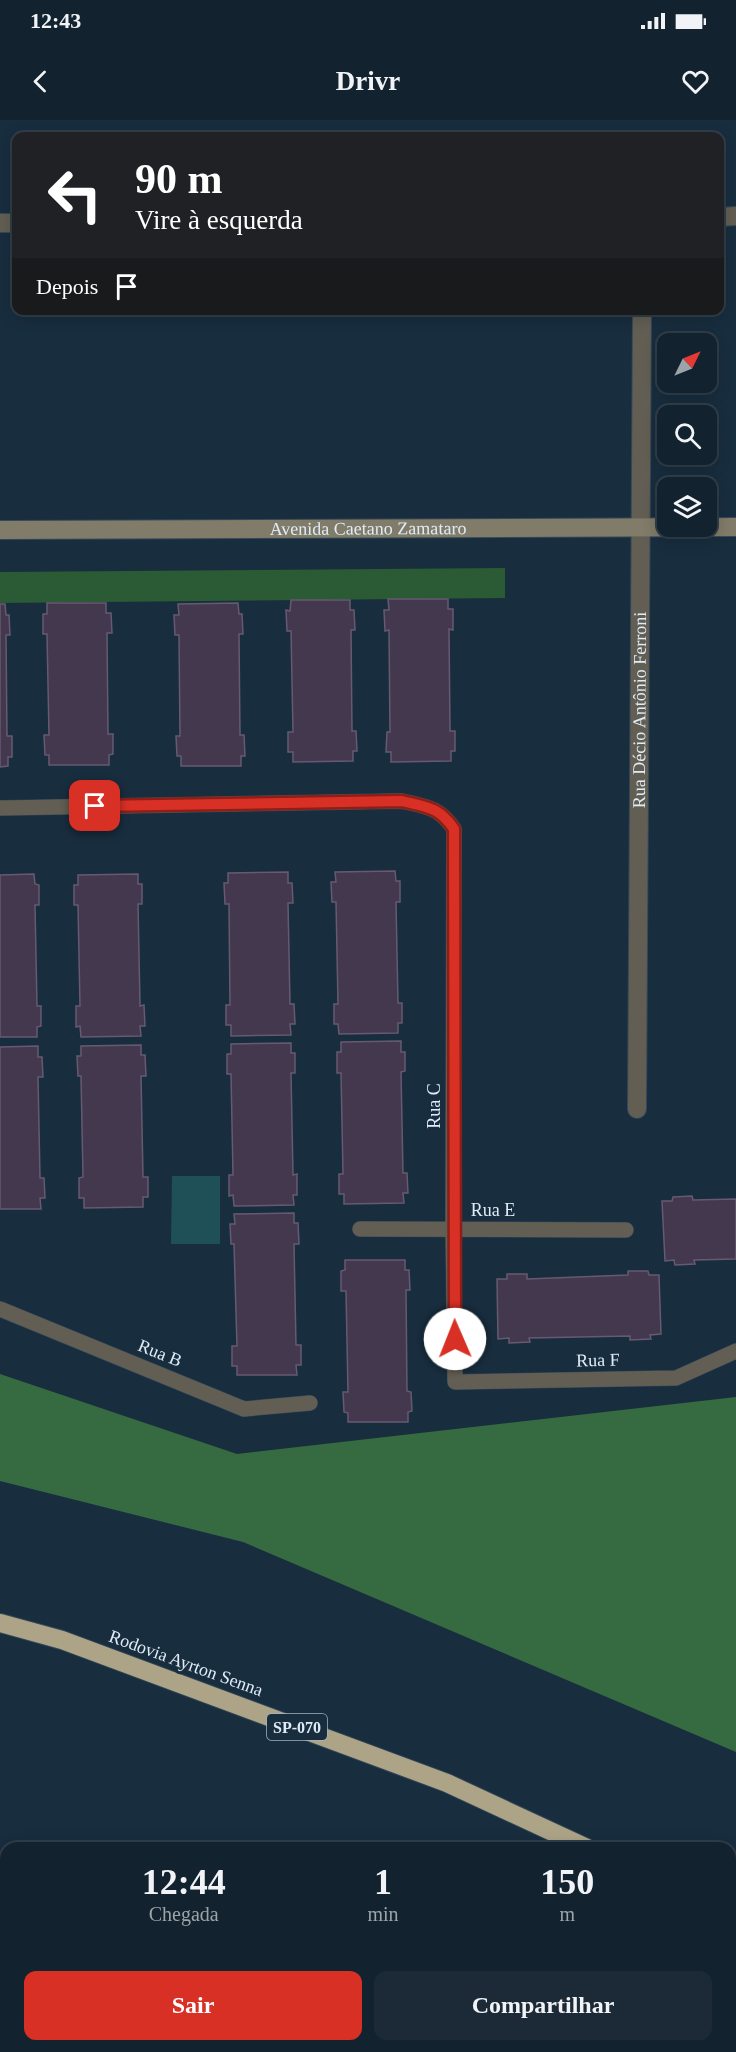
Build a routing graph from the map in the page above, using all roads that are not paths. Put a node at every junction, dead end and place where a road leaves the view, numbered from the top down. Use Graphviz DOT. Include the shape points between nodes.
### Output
graph roads {
  1 [pos="642,315"];
  2 [pos="736,526"];
  3 [pos="641,527"];
  4 [pos="0,530"];
  5 [pos="0,808"];
  6 [pos="637,1109"];
  7 [pos="360,1229"];
  8 [pos="453,1230"];
  9 [pos="626,1230"];
  10 [pos="0,1310"];
  11 [pos="736,1352"];
  12 [pos="455,1382"];
  13 [pos="310,1403"];
  14 [pos="0,1623"];
  15 [pos="574,1842"];
  1 -- 3 [label="street, Rua Décio Antônio Ferroni"];
  2 -- 3 [label="main road, Avenida Caetano Zamataro"];
  3 -- 4 [label="main road, Avenida Caetano Zamataro"];
  3 -- 6 [label="street, Rua Décio Antônio Ferroni"];
  5 -- 8 [label="lane, Rua C" via="402,801 445,815 454,829"];
  7 -- 8 [label="lane, Rua E"];
  8 -- 9 [label="lane, Rua E"];
  8 -- 12 [label="lane, Rua C"];
  10 -- 13 [label="lane, Rua B" via="244,1409"];
  11 -- 12 [label="lane, Rua F" via="676,1377"];
  14 -- 15 [label="highway, Rodovia Ayrton Senna / SP-070" via="62,1640 447,1783"];
}
